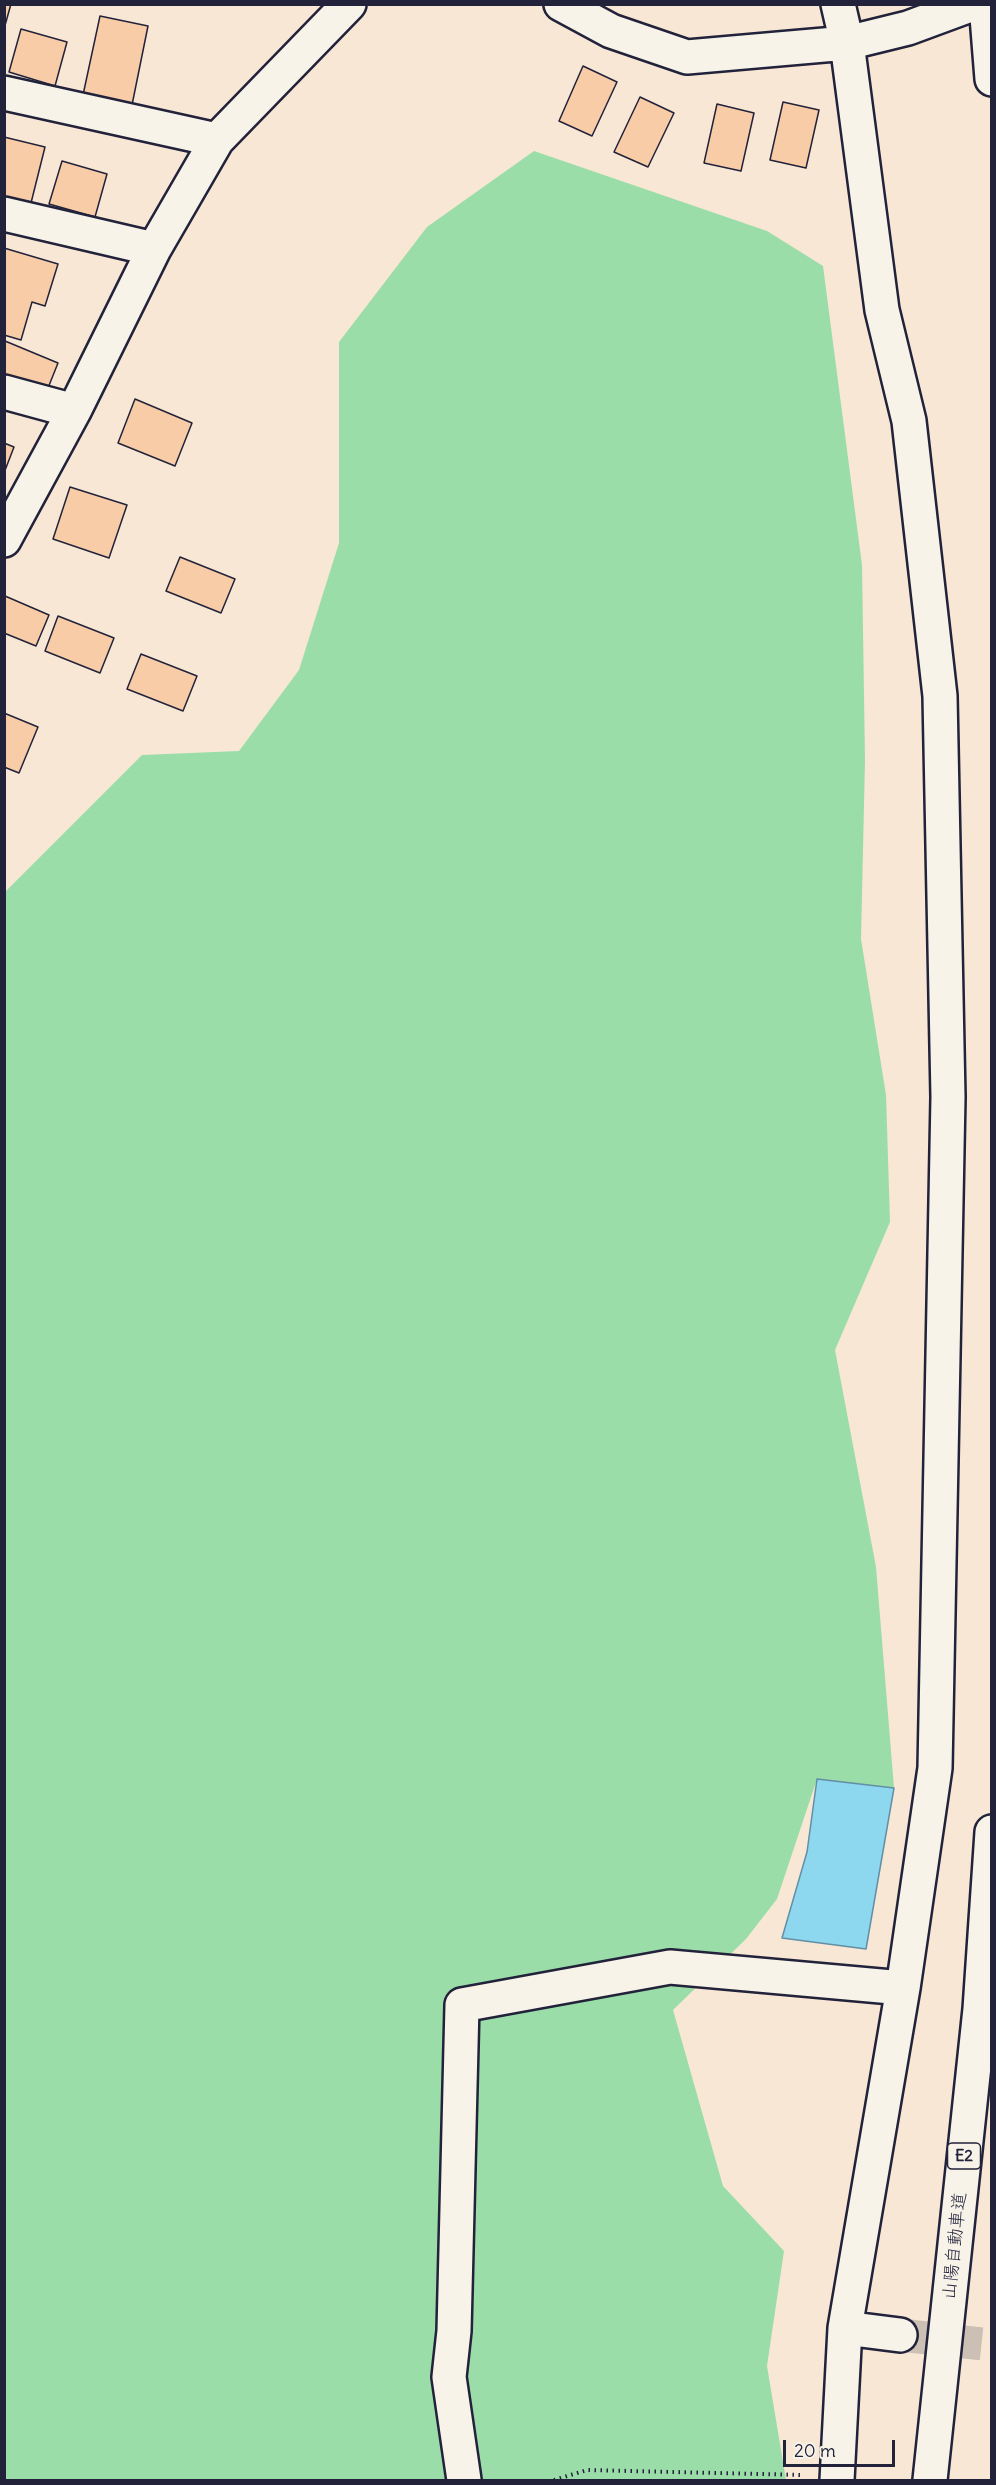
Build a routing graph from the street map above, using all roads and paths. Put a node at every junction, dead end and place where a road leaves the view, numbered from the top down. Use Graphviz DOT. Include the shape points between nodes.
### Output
graph roads {
  1 [pos="350,4"];
  2 [pos="561,4"];
  3 [pos="838,4"];
  4 [pos="973,4"];
  5 [pos="986,4"];
  6 [pos="847,43"];
  7 [pos="992,79"];
  8 [pos="4,93"];
  9 [pos="217,140"];
  10 [pos="4,213"];
  11 [pos="154,249"];
  12 [pos="4,392"];
  13 [pos="74,411"];
  14 [pos="9,521"];
  15 [pos="992,1832"];
  16 [pos="903,1988"];
  17 [pos="845,2328"];
  18 [pos="900,2335"];
  19 [pos="837,2478"];
  20 [pos="464,2481"];
  21 [pos="554,2481"];
  22 [pos="930,2481"];
  1 -- 9 [label="main road"];
  2 -- 6 [label="main road" via="610,31 687,57"];
  3 -- 6 [label="main road"];
  4 -- 6 [label="main road" via="908,28"];
  5 -- 7 [label="main road"];
  6 -- 16 [label="main road" via="882,310 909,421 940,696 948,1097 935,1768"];
  8 -- 9 [label="main road"];
  9 -- 11 [label="main road"];
  10 -- 11 [label="main road"];
  11 -- 13 [label="main road"];
  12 -- 13 [label="main road"];
  13 -- 14 [label="main road"];
  15 -- 22 [label="main road, 山陽自動車道 / E2" via="980,2009"];
  16 -- 17 [label="main road"];
  16 -- 20 [label="main road" via="670,1968 462,2005 454,2331 449,2377"];
  17 -- 18 [label="main road"];
  17 -- 19 [label="main road"];
  19 -- 21 [label="path" via="587,2470"];
}
